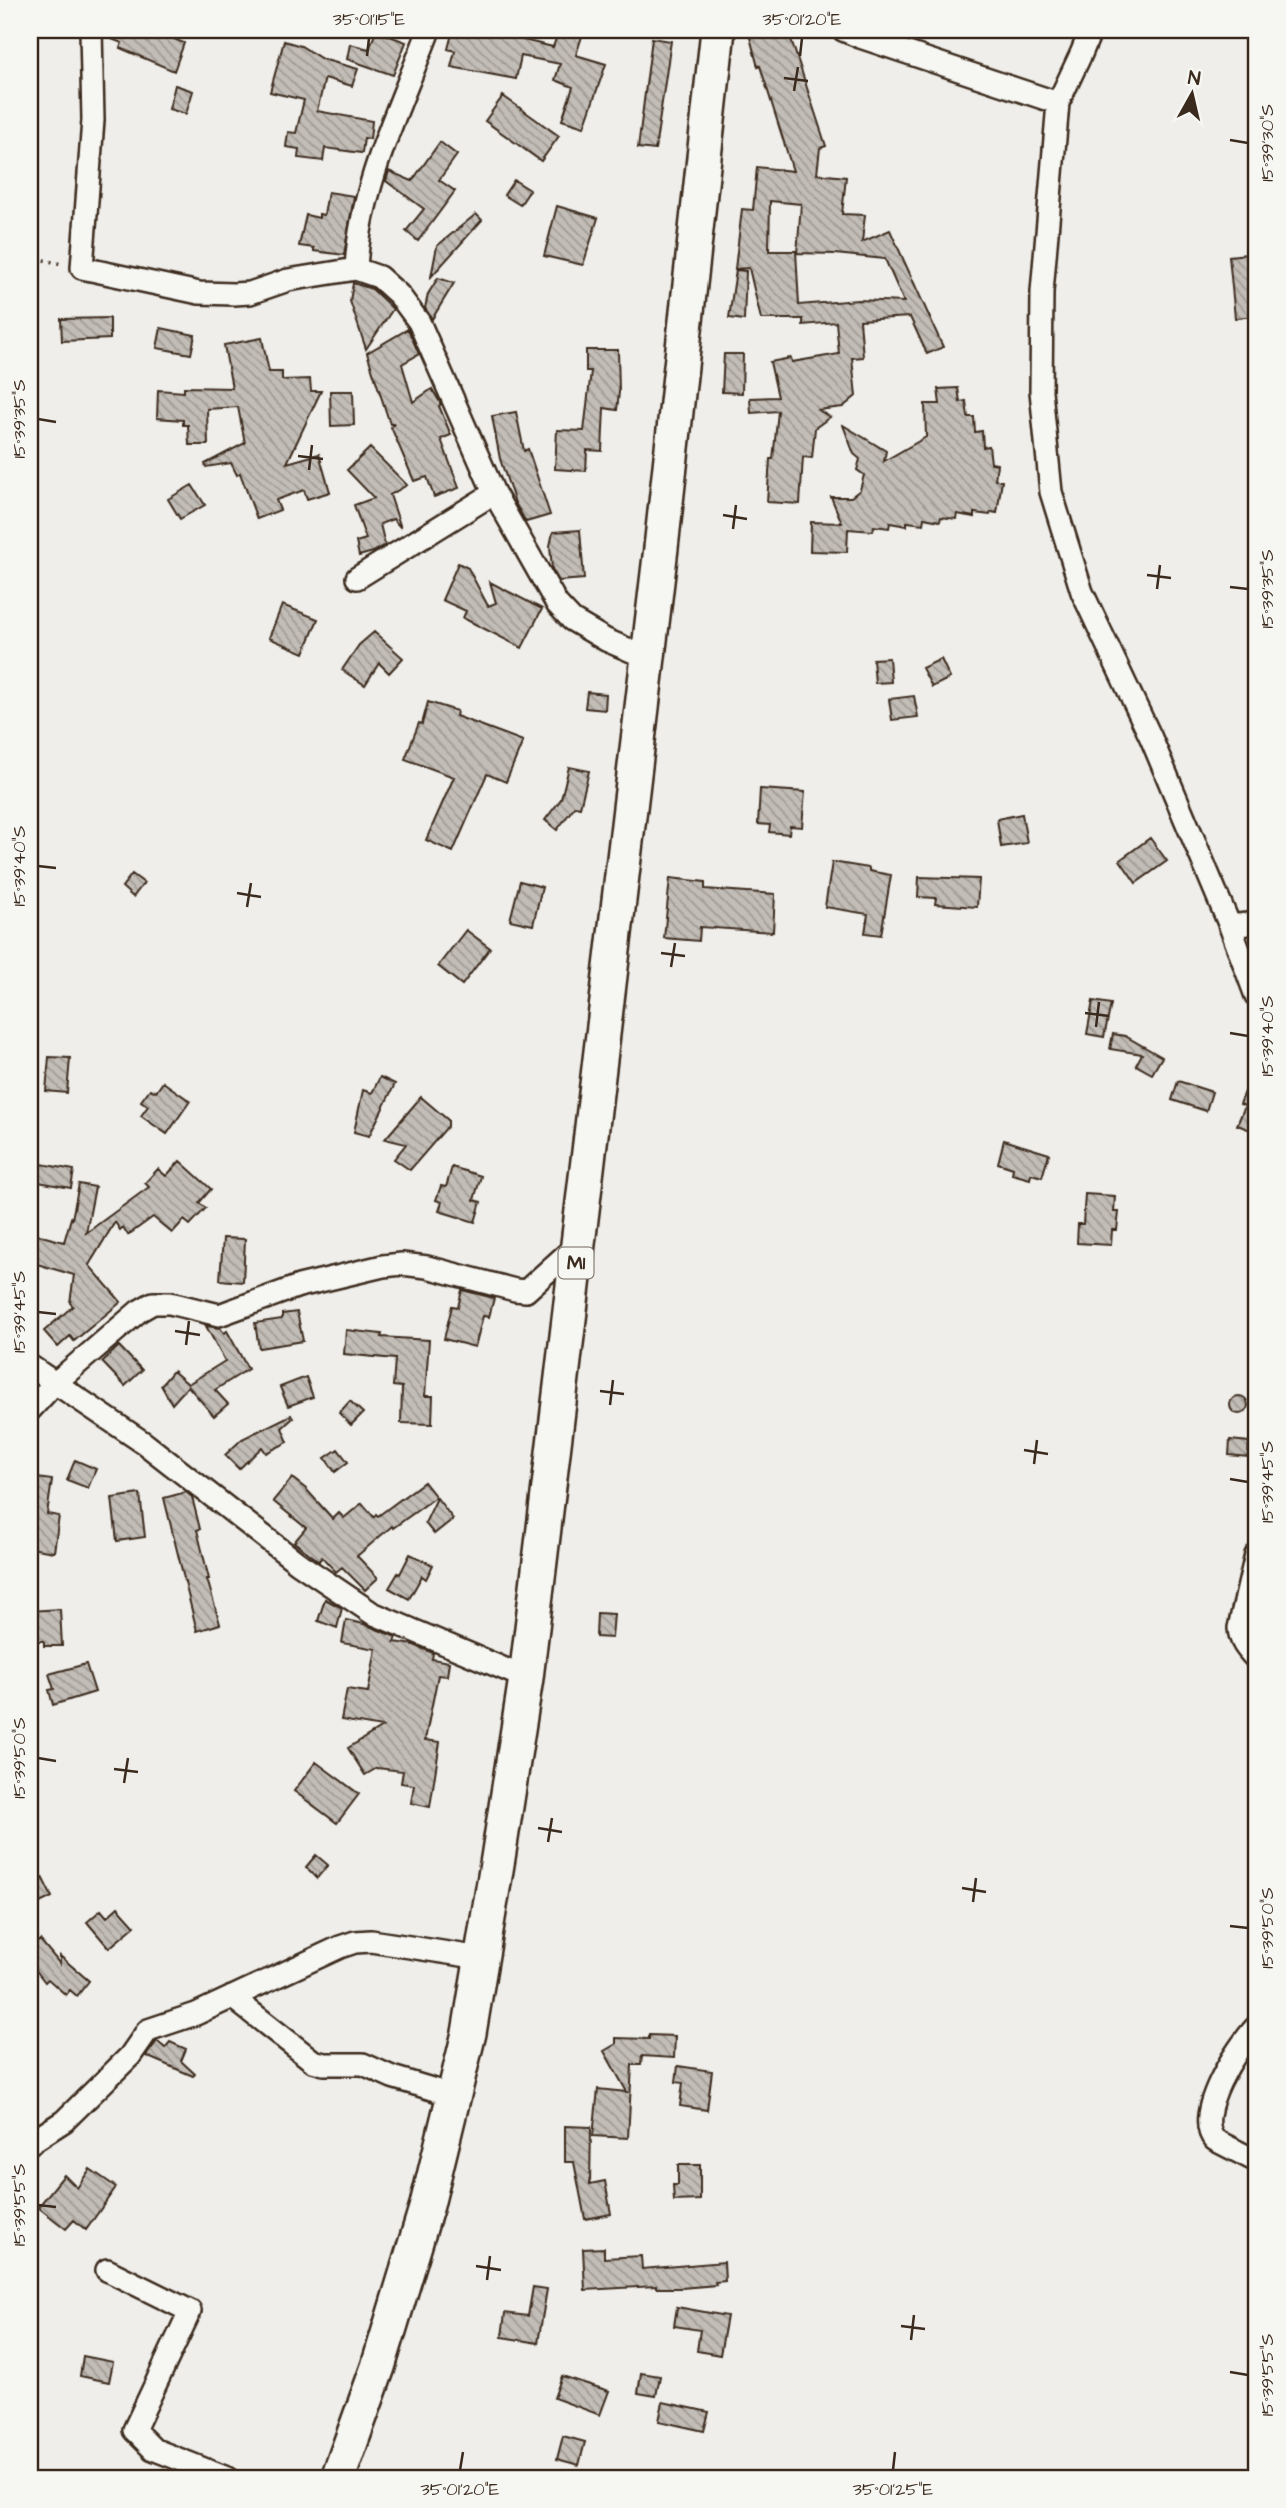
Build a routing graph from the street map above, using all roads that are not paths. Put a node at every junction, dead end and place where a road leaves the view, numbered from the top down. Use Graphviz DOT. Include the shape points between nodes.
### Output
graph roads {
  1 [pos="91,30"];
  2 [pos="429,30"];
  3 [pos="718,30"];
  4 [pos="843,30"];
  5 [pos="1091,30"];
  6 [pos="1058,103"];
  7 [pos="356,269"];
  8 [pos="494,493"];
  9 [pos="357,578"];
  10 [pos="648,657"];
  11 [pos="1256,923"];
  12 [pos="1230,926"];
  13 [pos="1256,996"];
  14 [pos="578,1244"];
  15 [pos="30,1366"];
  16 [pos="54,1384"];
  17 [pos="30,1410"];
  18 [pos="1256,1555"];
  19 [pos="1256,1659"];
  20 [pos="526,1678"];
  21 [pos="481,1958"];
  22 [pos="232,1997"];
  23 [pos="1256,2027"];
  24 [pos="455,2096"];
  25 [pos="30,2143"];
  26 [pos="1256,2161"];
  27 [pos="107,2270"];
  28 [pos="227,2478"];
  29 [pos="338,2478"];
  1 -- 7 [label="street" via="93,120 82,268 200,293 234,294"];
  2 -- 7 [label="street" via="381,154 362,222"];
  3 -- 10 [label="highway, M1"];
  4 -- 6 [label="street"];
  5 -- 6 [label="street"];
  6 -- 12 [label="street" via="1042,292 1041,391 1051,492 1082,592 1151,738"];
  7 -- 8 [label="street" via="379,277 419,322"];
  8 -- 9 [label="street"];
  8 -- 10 [label="street" via="557,604 572,620"];
  10 -- 14 [label="highway, M1"];
  11 -- 12 [label="street"];
  12 -- 13 [label="street"];
  14 -- 16 [label="street" via="526,1290 402,1264 299,1286 219,1315 153,1303"];
  14 -- 20 [label="highway, M1"];
  15 -- 16 [label="street"];
  16 -- 17 [label="street"];
  16 -- 20 [label="street" via="144,1443 298,1563 372,1613"];
  18 -- 19 [label="street" via="1239,1628 1246,1649"];
  20 -- 21 [label="highway, M1"];
  21 -- 22 [label="street" via="355,1942"];
  21 -- 24 [label="highway, M1"];
  22 -- 24 [label="street" via="313,2061 363,2064"];
  22 -- 25 [label="street" via="148,2029 130,2056 64,2121"];
  23 -- 26 [label="street" via="1239,2045 1225,2072 1208,2127 1215,2140"];
  24 -- 29 [label="highway, M1" via="382,2354"];
  27 -- 28 [label="street" via="190,2311 134,2430 153,2449"];
}
